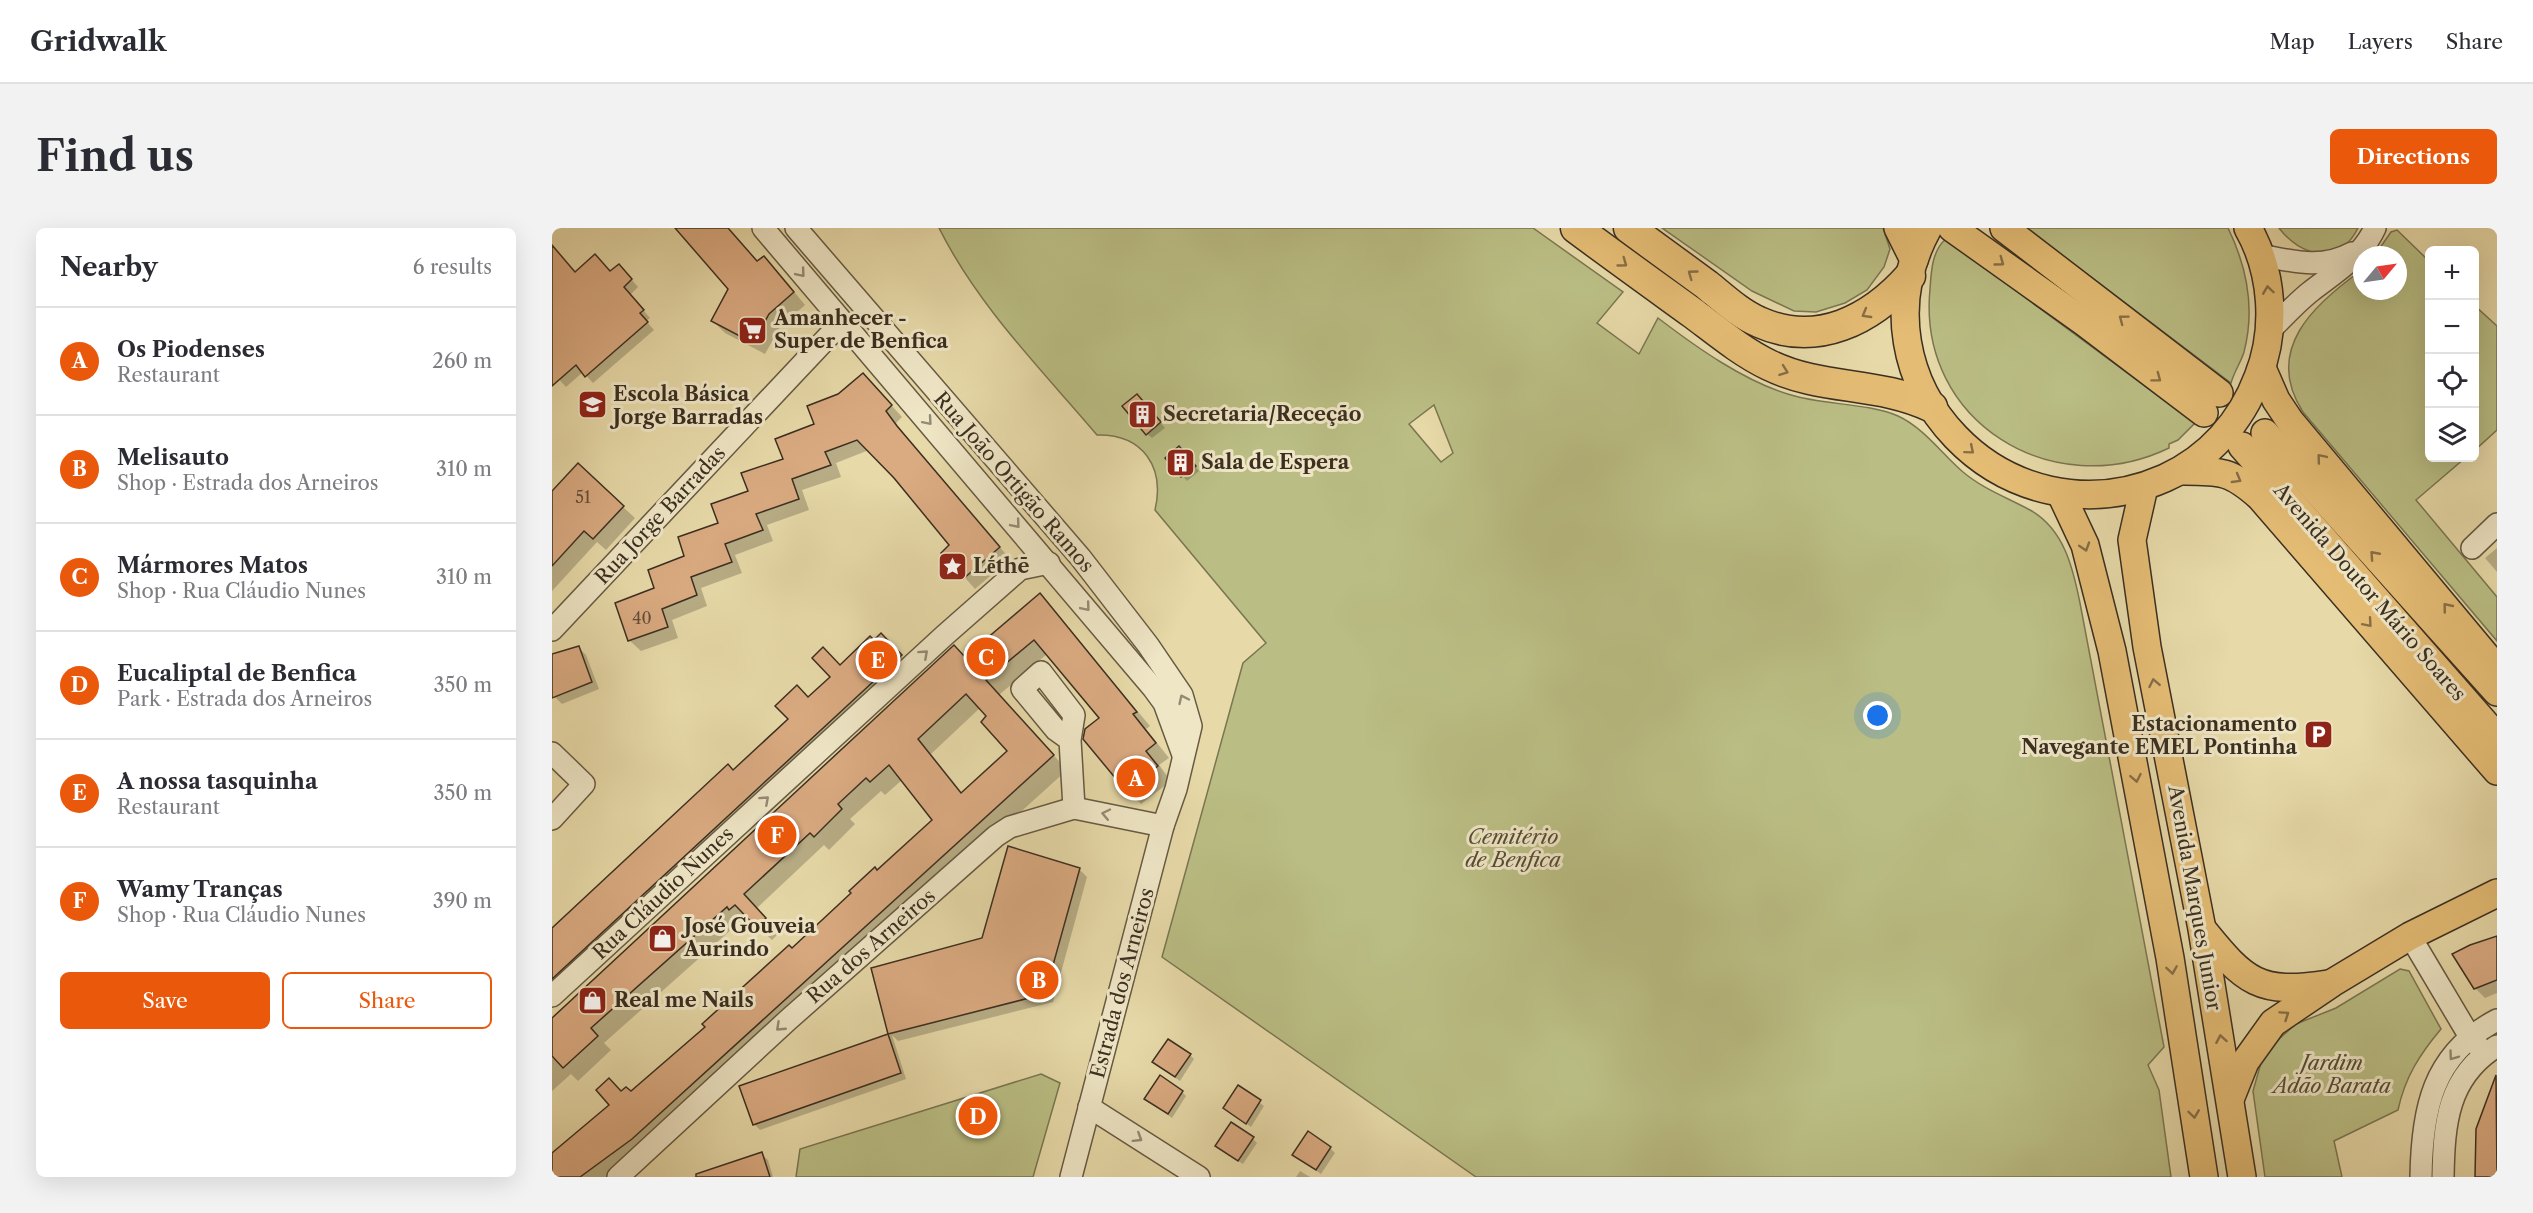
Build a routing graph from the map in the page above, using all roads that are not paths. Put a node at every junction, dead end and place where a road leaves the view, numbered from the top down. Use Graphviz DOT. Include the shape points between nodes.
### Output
graph roads {
  1 [pos="763,228"];
  2 [pos="796,228"];
  3 [pos="1576,228"];
  4 [pos="1629,228"];
  5 [pos="1898,228"];
  6 [pos="1928,228"];
  7 [pos="1952,228"];
  8 [pos="2004,228"];
  9 [pos="2248,228"];
  10 [pos="2375,228"];
  11 [pos="2364,246"];
  12 [pos="2353,252"];
  13 [pos="2260,255"];
  14 [pos="2353,258"];
  15 [pos="1912,268"];
  16 [pos="842,322"];
  17 [pos="2269,331"];
  18 [pos="2262,368"];
  19 [pos="1932,407"];
  20 [pos="2180,471"];
  21 [pos="2144,487"];
  22 [pos="2061,494"];
  23 [pos="2497,524"];
  24 [pos="2472,548"];
  25 [pos="1049,562"];
  26 [pos="552,630"];
  27 [pos="2497,669"];
  28 [pos="2497,692"];
  29 [pos="2497,737"];
  30 [pos="1070,740"];
  31 [pos="552,753"];
  32 [pos="1184,755"];
  33 [pos="2497,771"];
  34 [pos="1176,789"];
  35 [pos="1074,808"];
  36 [pos="552,819"];
  37 [pos="1164,826"];
  38 [pos="2495,893"];
  39 [pos="2202,929"];
  40 [pos="2410,936"];
  41 [pos="2332,983"];
  42 [pos="552,996"];
  43 [pos="2497,1020"];
  44 [pos="2470,1037"];
  45 [pos="2492,1050"];
  46 [pos="2231,1097"];
  47 [pos="1089,1107"];
  48 [pos="618,1177"];
  49 [pos="1071,1177"];
  50 [pos="1197,1177"];
  51 [pos="2204,1177"];
  52 [pos="2242,1177"];
  53 [pos="2421,1177"];
  54 [pos="2443,1177"];
  1 -- 16 [label="street, Rua João Ortigão Ramos, one-way"];
  32 -- 2 [label="street, Rua João Ortigão Ramos, one-way" via="1191,726 1188,709 1148,645 1080,557"];
  3 -- 19 [label="highway, one-way" via="1739,347 1770,365 1800,377 1883,389"];
  15 -- 4 [label="highway, one-way" via="1893,295 1873,311 1850,324 1807,333 1757,321"];
  5 -- 15 [label="main road"];
  6 -- 15 [label="main road"];
  7 -- 8 [label="main road, one-way" via="2084,322 2212,403"];
  9 -- 13 [label="main road"];
  10 -- 11 [label="street"];
  12 -- 13 [label="street" via="2324,264"];
  17 -- 13 [label="main road, one-way" via="2270,305"];
  14 -- 17 [label="street"];
  15 -- 19 [label="main road" via="1906,321 1908,343 1917,376"];
  16 -- 25 [label="street, Rua João Ortigão Ramos, one-way"];
  16 -- 26 [label="street, Rua Jorge Barradas"];
  17 -- 18 [label="main road"];
  18 -- 20 [label="main road" via="2239,417 2222,438"];
  27 -- 18 [label="main road, one-way" via="2290,421"];
  19 -- 22 [label="main road, one-way" via="1956,439 1987,465 2022,483"];
  20 -- 21 [label="main road"];
  20 -- 33 [label="main road, one-way" via="2217,471 2233,476 2260,497"];
  21 -- 22 [label="main road" via="2117,494"];
  39 -- 21 [label="main road, Avenida Marques Junior, one-way" via="2148,647 2132,540"];
  22 -- 51 [label="main road, Avenida Marques Junior, one-way" via="2085,545 2112,651 2179,1014"];
  23 -- 24 [label="street"];
  25 -- 32 [label="street, Rua João Ortigão Ramos, one-way" via="1164,703"];
  42 -- 25 [label="street, Rua Cláudio Nunes, one-way" via="1020,569"];
  28 -- 29 [label="main road, Avenida Doutor Mário Soares, one-way" via="2254,440"];
  30 -- 35 [label="street"];
  31 -- 36 [label="street" via="584,784"];
  32 -- 34 [label="street, Rua João Ortigão Ramos"];
  34 -- 37 [label="street, Estrada dos Arneiros"];
  37 -- 35 [label="street, Rua dos Arneiros, one-way"];
  35 -- 48 [label="street, Rua dos Arneiros, one-way" via="1010,827 996,836"];
  37 -- 47 [label="street, Estrada dos Arneiros"];
  38 -- 40 [label="main road"];
  39 -- 41 [label="main road" via="2238,971 2262,984 2301,988"];
  46 -- 39 [label="main road, Avenida Marques Junior, one-way"];
  40 -- 41 [label="main road"];
  40 -- 44 [label="street"];
  46 -- 41 [label="main road, one-way" via="2246,1062 2273,1023"];
  43 -- 44 [label="street"];
  44 -- 45 [label="street"];
  44 -- 53 [label="street, one-way" via="2449,1060 2429,1099 2422,1132"];
  45 -- 54 [label="street" via="2461,1081 2451,1104 2445,1124"];
  46 -- 52 [label="main road, Avenida Marques Junior"];
  47 -- 49 [label="street, Estrada dos Arneiros"];
  47 -- 50 [label="street, one-way"];
}
